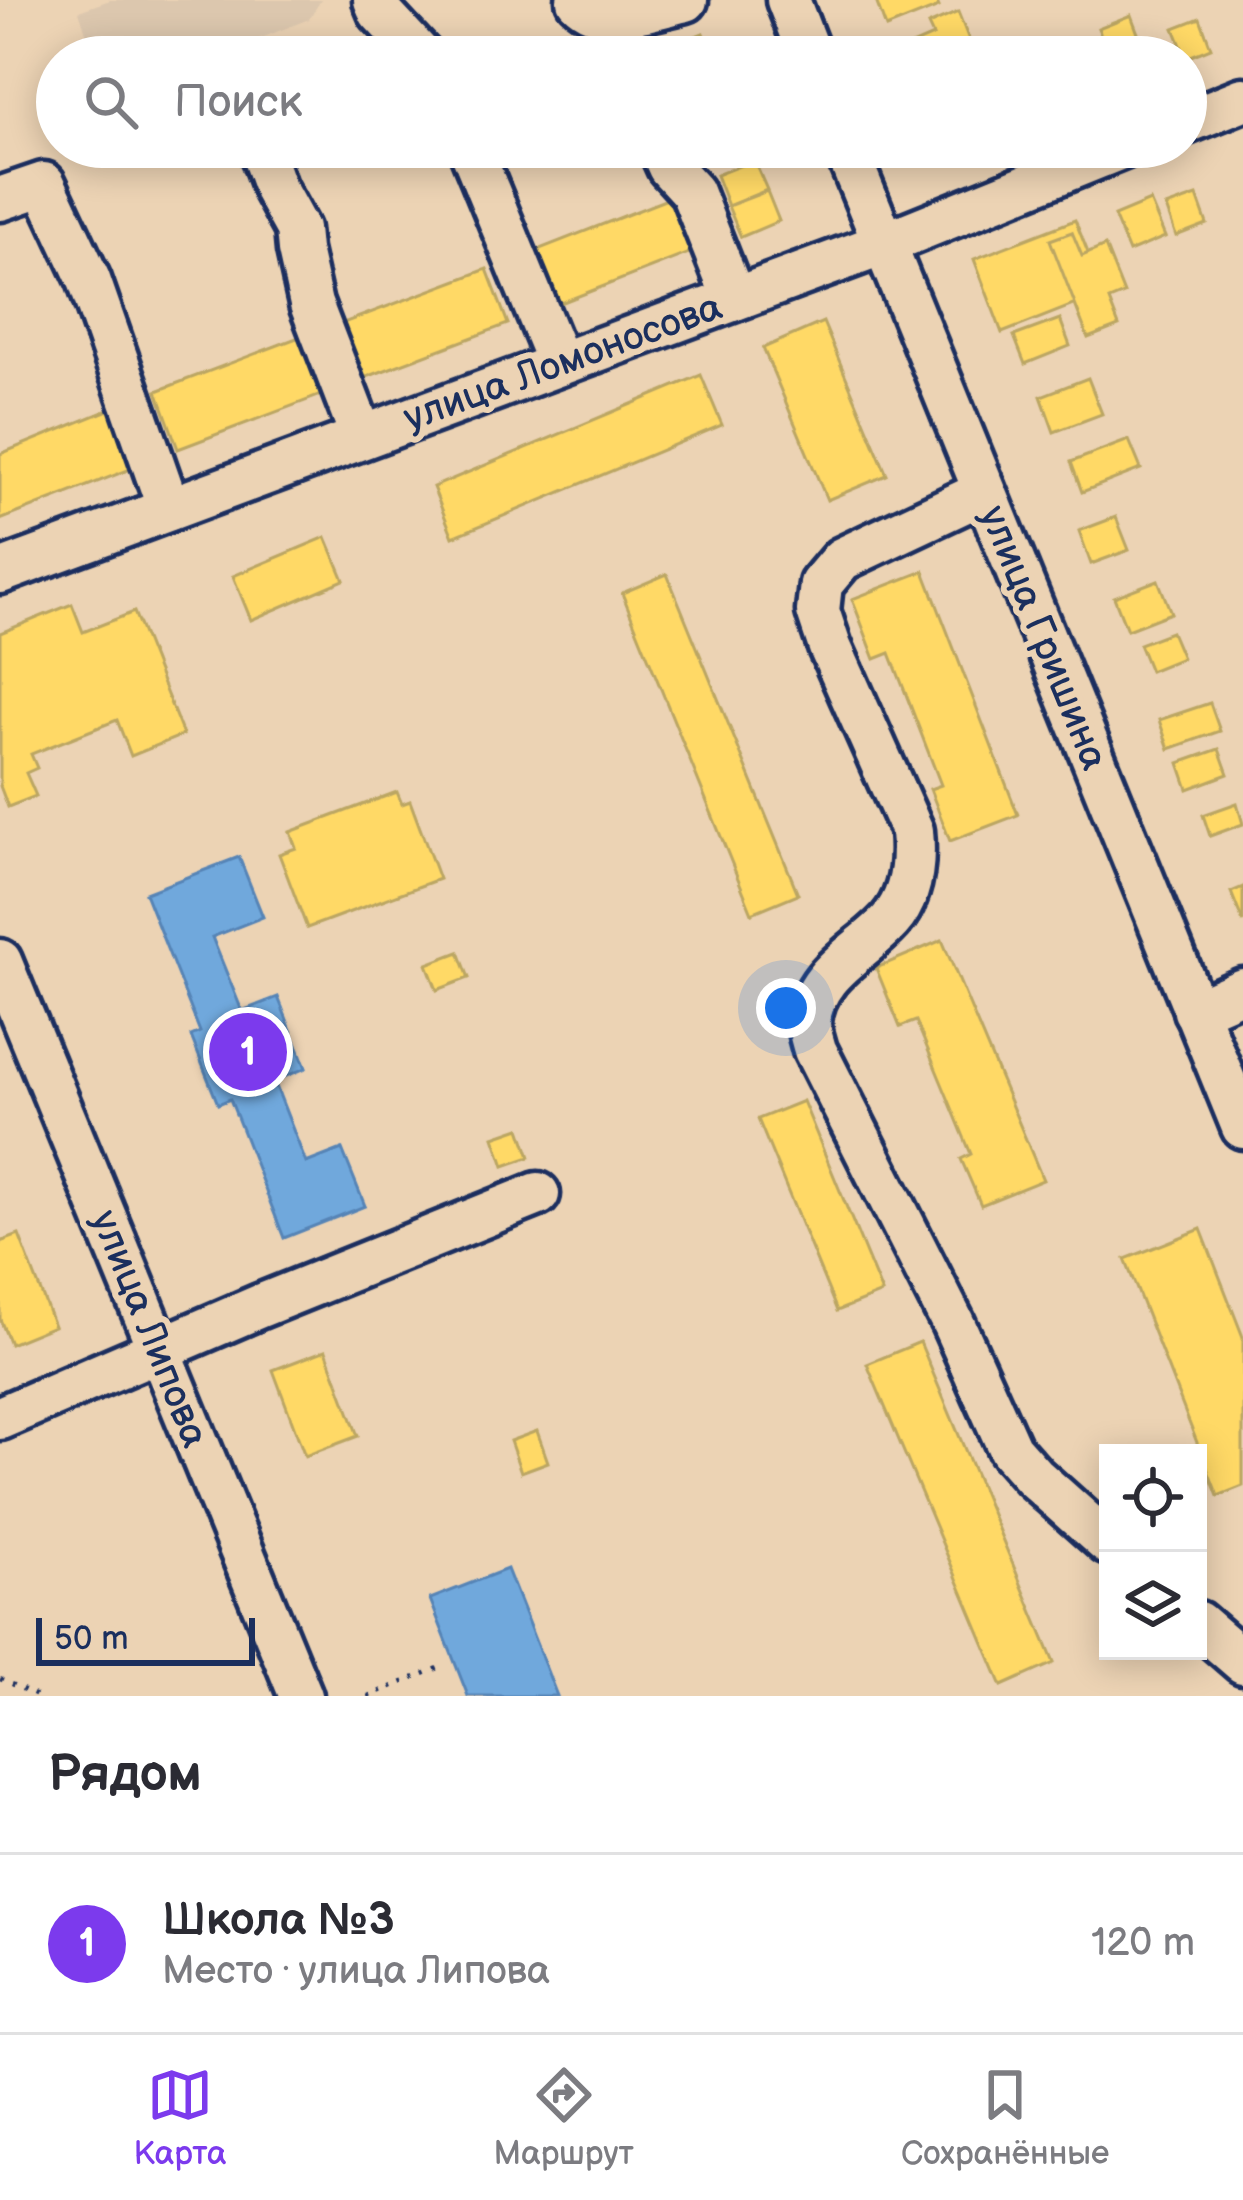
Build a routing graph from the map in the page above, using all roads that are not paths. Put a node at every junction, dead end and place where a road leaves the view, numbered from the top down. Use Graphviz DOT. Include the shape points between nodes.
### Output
graph roads {
  1 [pos="375,0"];
  2 [pos="578,0"];
  3 [pos="686,0"];
  4 [pos="788,0"];
  5 [pos="402,36"];
  6 [pos="802,36"];
  7 [pos="1243,99"];
  8 [pos="1207,114"];
  9 [pos="268,168"];
  10 [pos="479,168"];
  11 [pos="670,168"];
  12 [pos="853,168"];
  13 [pos="1072,168"];
  14 [pos="0,199"];
  15 [pos="883,244"];
  16 [pos="734,299"];
  17 [pos="559,364"];
  18 [pos="362,437"];
  19 [pos="984,492"];
  20 [pos="170,509"];
  21 [pos="0,572"];
  22 [pos="0,961"];
  23 [pos="1243,990"];
  24 [pos="1195,1011"];
  25 [pos="1243,1127"];
  26 [pos="538,1194"];
  27 [pos="158,1351"];
  28 [pos="0,1418"];
  29 [pos="1099,1535"];
  30 [pos="1207,1631"];
  31 [pos="1243,1663"];
  32 [pos="301,1696"];
  1 -- 5 [label="street"];
  2 -- 3 [label="street" via="610,14"];
  4 -- 6 [label="street"];
  7 -- 8 [label="street"];
  9 -- 18 [label="street" via="297,229 311,304"];
  10 -- 17 [label="street"];
  11 -- 16 [label="street" via="692,192"];
  12 -- 15 [label="street, улица Гришина"];
  13 -- 15 [label="street, улица Ломоносова"];
  14 -- 20 [label="street" via="44,184 89,280"];
  15 -- 16 [label="street, улица Ломоносова"];
  15 -- 19 [label="street, улица Гришина"];
  16 -- 17 [label="street, улица Ломоносова"];
  17 -- 18 [label="street, улица Ломоносова"];
  18 -- 20 [label="street, улица Ломоносова"];
  19 -- 24 [label="street, улица Гришина"];
  19 -- 29 [label="street" via="842,559 820,584 818,611 830,647 913,831 915,860 905,898 835,968 809,1024 815,1051 1010,1450"];
  20 -- 21 [label="street, улица Ломоносова"];
  22 -- 27 [label="street, улица Липова"];
  23 -- 24 [label="street"];
  24 -- 25 [label="street, улица Гришина"];
  26 -- 27 [label="street"];
  27 -- 28 [label="street"];
  27 -- 32 [label="street, улица Липова"];
  30 -- 31 [label="street"];
}
